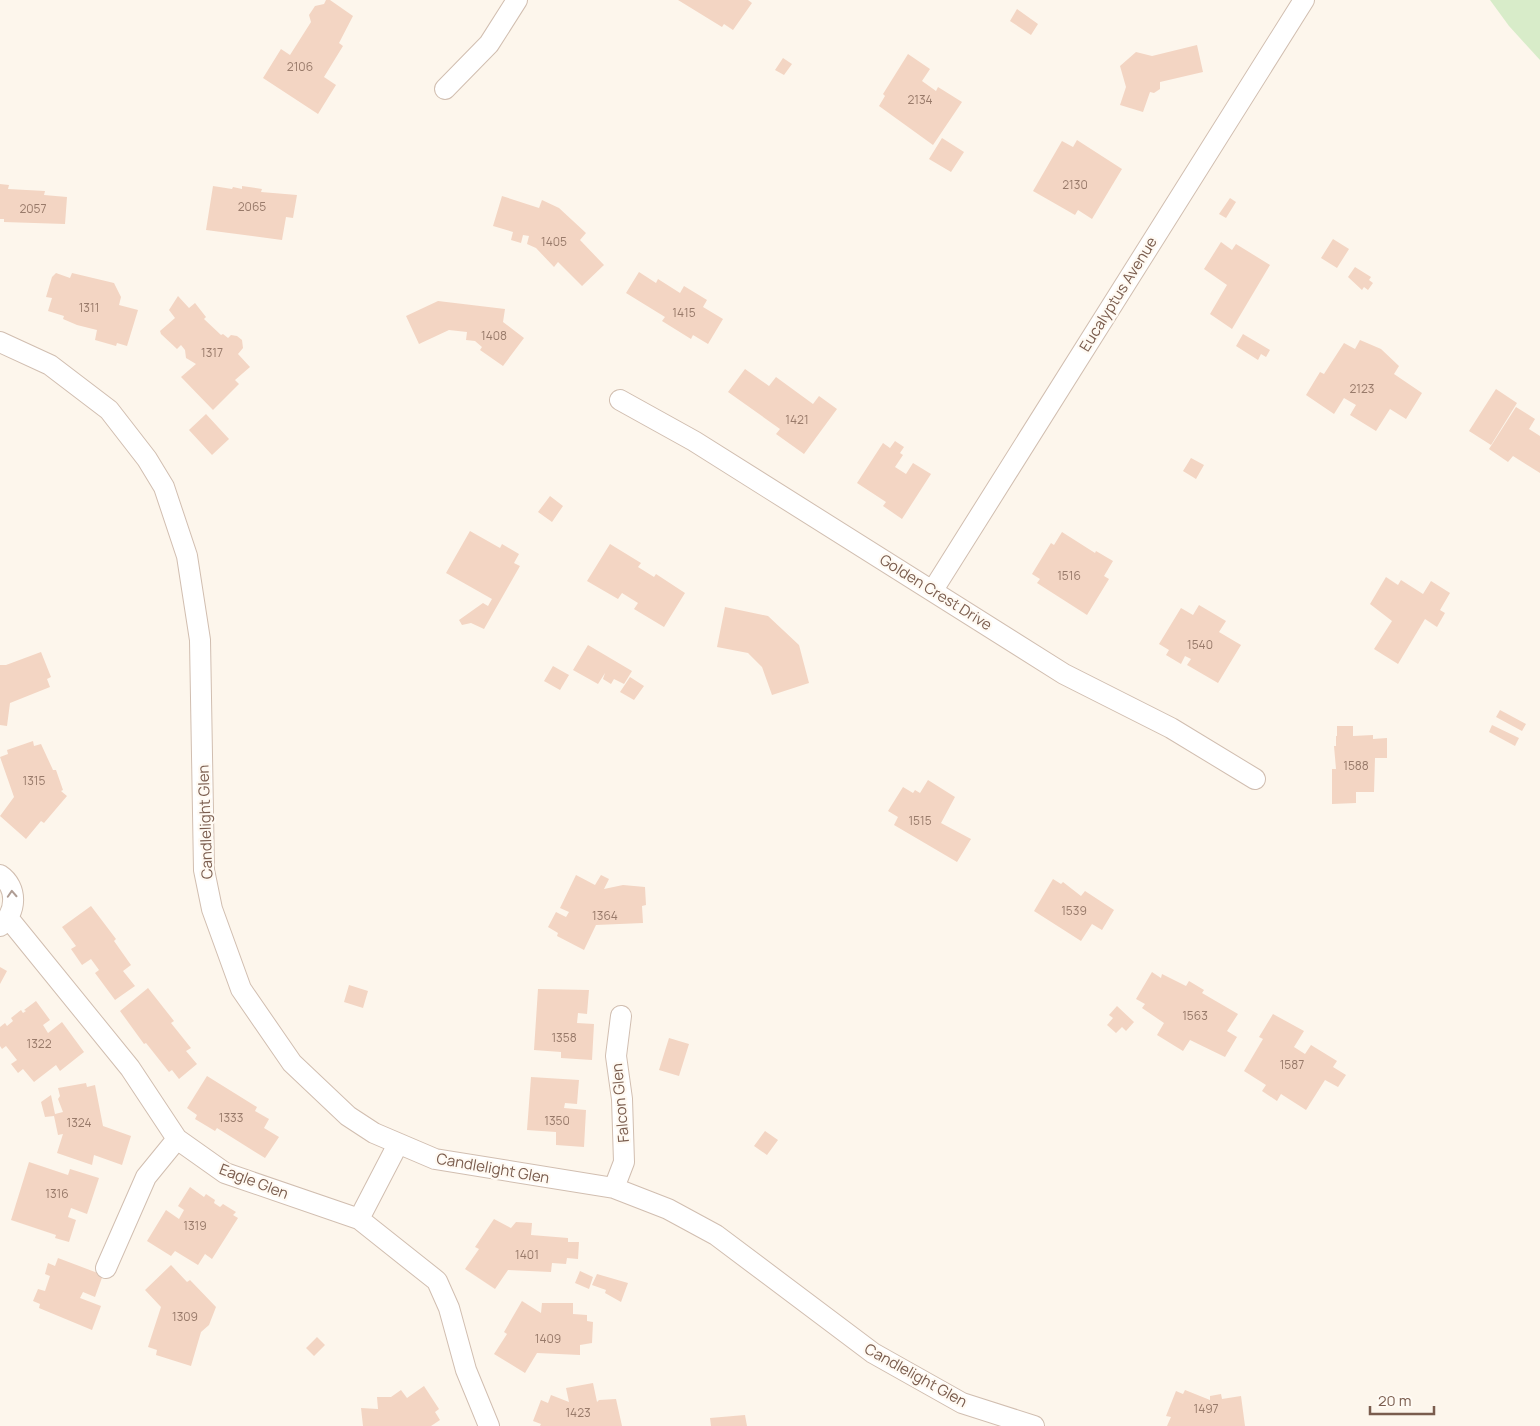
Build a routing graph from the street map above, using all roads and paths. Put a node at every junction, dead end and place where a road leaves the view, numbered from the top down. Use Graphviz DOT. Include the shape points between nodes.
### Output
graph roads {
  1 [pos="517,0"];
  2 [pos="1304,0"];
  3 [pos="445,89"];
  4 [pos="0,342"];
  5 [pos="620,400"];
  6 [pos="933,590"];
  7 [pos="1255,779"];
  8 [pos="0,875"];
  9 [pos="4,922"];
  10 [pos="621,1016"];
  11 [pos="177,1139"];
  12 [pos="398,1144"];
  13 [pos="614,1188"];
  14 [pos="359,1219"];
  15 [pos="106,1268"];
  16 [pos="489,1426"];
  17 [pos="1034,1426"];
  1 -- 3 [label="street" via="488,44"];
  2 -- 6 [label="street, Eucalyptus Avenue"];
  4 -- 12 [label="street, Candlelight Glen" via="50,365 109,410 164,487 187,556 200,640 204,870 212,909 241,989 292,1063 348,1116"];
  5 -- 6 [label="street, Golden Crest Drive" via="694,441"];
  6 -- 7 [label="street, Golden Crest Drive" via="1064,674 1172,728"];
  9 -- 8 [label="street, Eagle Glen, one-way" via="14,900 12,886"];
  9 -- 11 [label="street, Eagle Glen" via="130,1068"];
  10 -- 13 [label="street, Falcon Glen" via="616,1056 622,1099 624,1162"];
  11 -- 14 [label="street, Eagle Glen" via="225,1173"];
  11 -- 15 [label="street" via="146,1177"];
  12 -- 13 [label="street, Candlelight Glen" via="435,1159"];
  12 -- 14 [label="street"];
  13 -- 17 [label="street, Candlelight Glen" via="668,1209 716,1236 873,1354 962,1403"];
  14 -- 16 [label="street, Eagle Glen" via="437,1281 449,1308 466,1370"];
}
